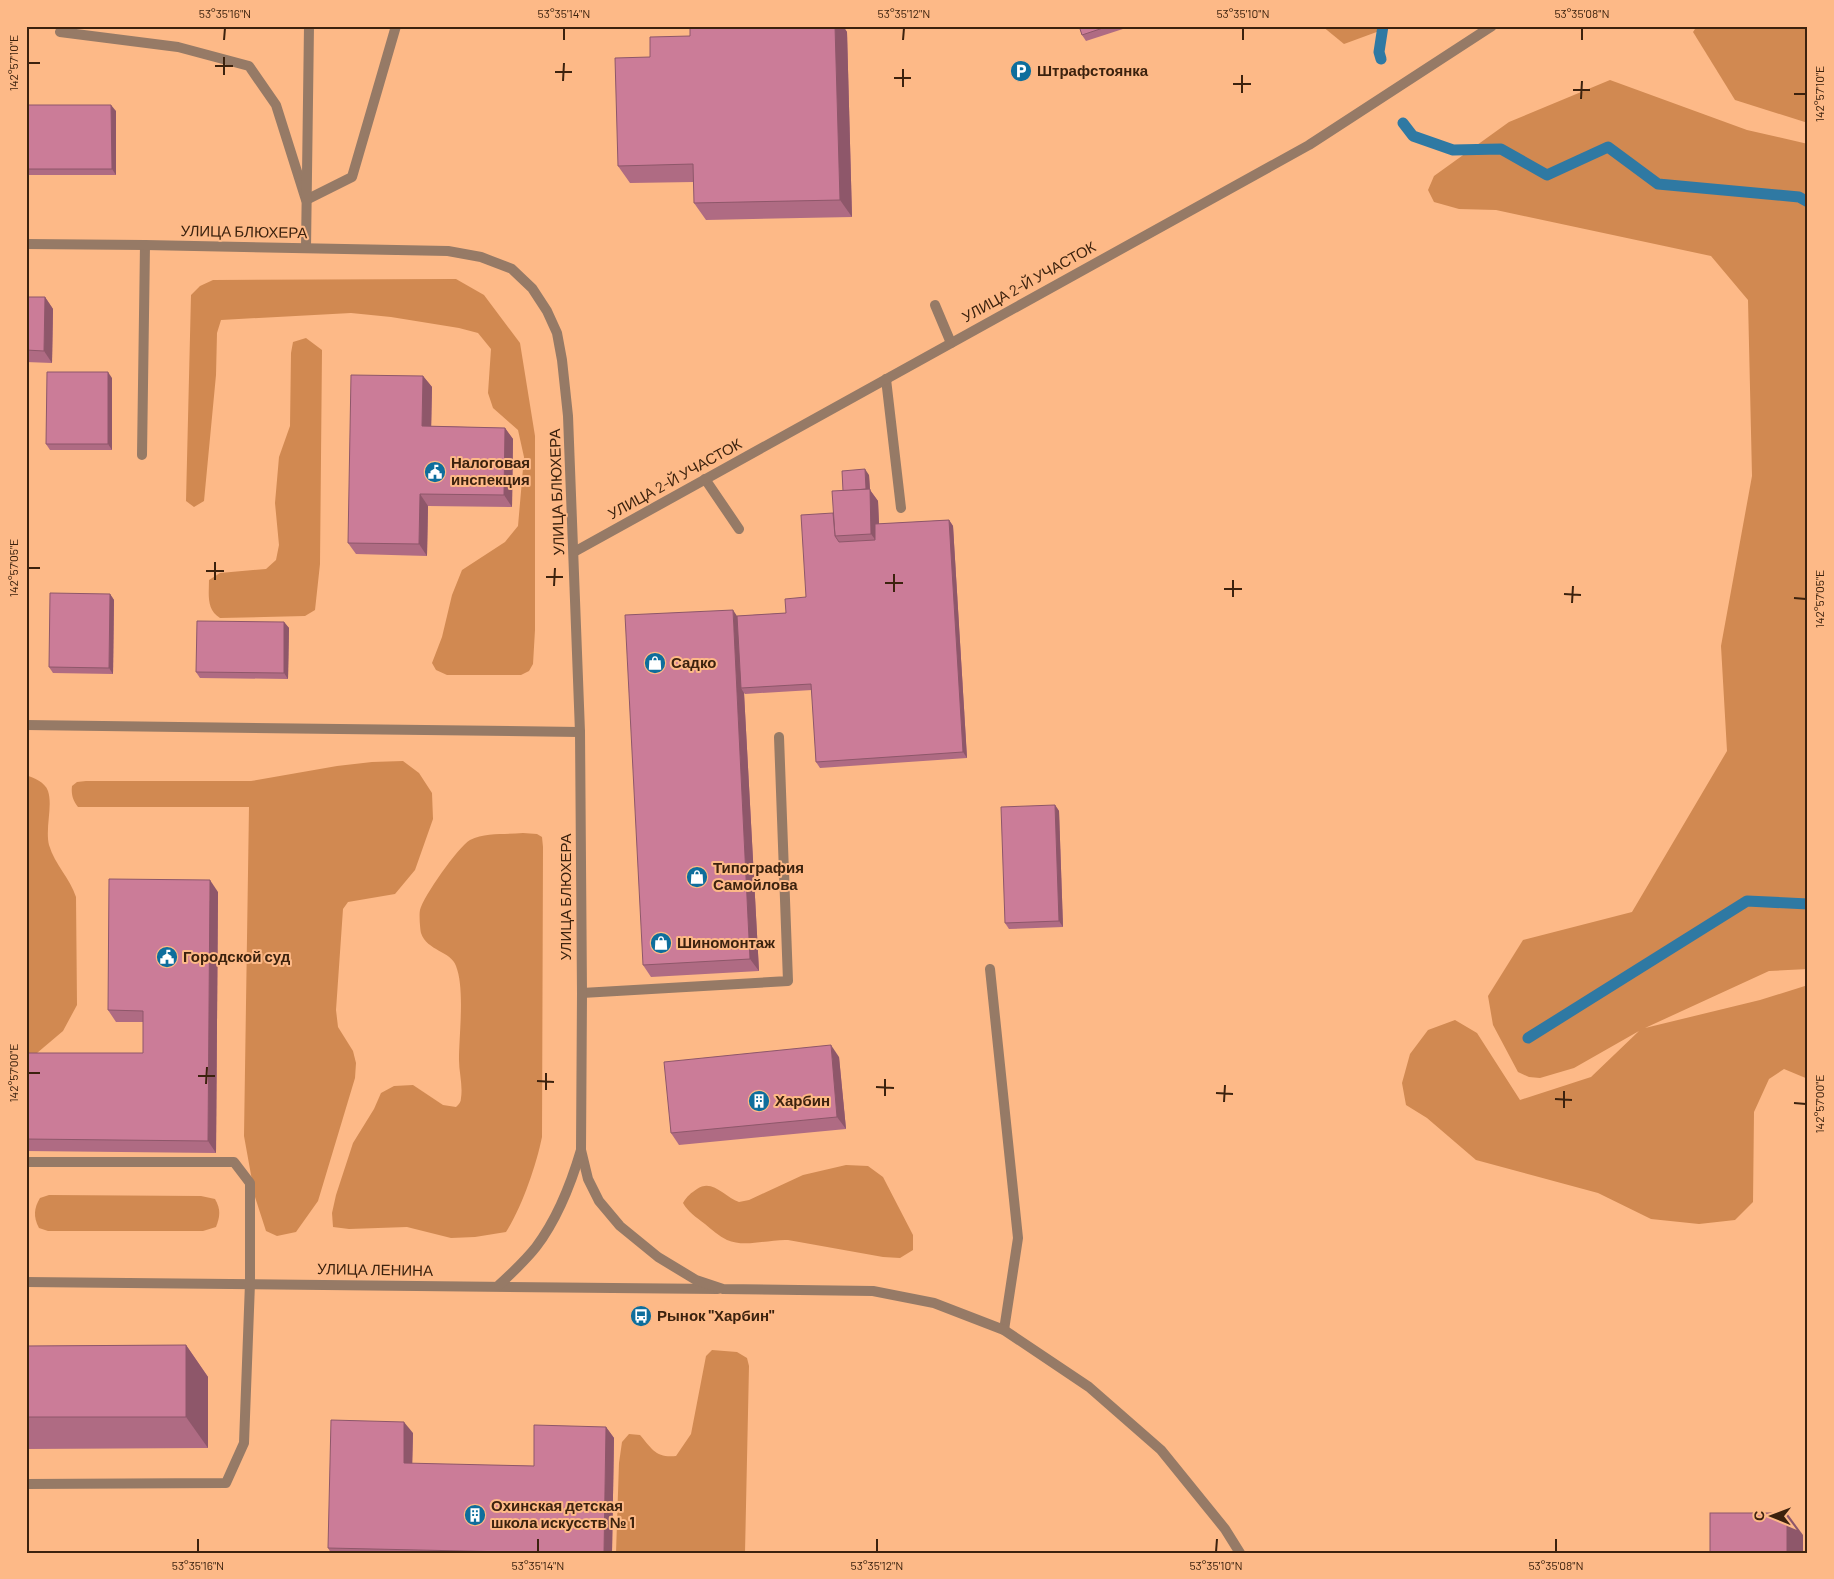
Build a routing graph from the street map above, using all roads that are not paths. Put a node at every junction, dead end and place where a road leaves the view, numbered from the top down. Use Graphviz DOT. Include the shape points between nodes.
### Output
graph roads {
  1 [pos="309,26"];
  2 [pos="396,26"];
  3 [pos="1492,26"];
  4 [pos="60,32"];
  5 [pos="306,200"];
  6 [pos="26,244"];
  7 [pos="145,245"];
  8 [pos="306,248"];
  9 [pos="935,305"];
  10 [pos="951,343"];
  11 [pos="886,379"];
  12 [pos="142,456"];
  13 [pos="705,480"];
  14 [pos="901,508"];
  15 [pos="739,529"];
  16 [pos="574,552"];
  17 [pos="26,725"];
  18 [pos="580,732"];
  19 [pos="779,737"];
  20 [pos="990,969"];
  21 [pos="582,993"];
  22 [pos="581,1150"];
  23 [pos="26,1162"];
  24 [pos="26,1282"];
  25 [pos="250,1283"];
  26 [pos="499,1286"];
  27 [pos="722,1289"];
  28 [pos="1004,1330"];
  29 [pos="26,1484"];
  30 [pos="1240,1553"];
  1 -- 5 [label="street"];
  2 -- 5 [label="street" via="352,177"];
  3 -- 10 [label="street, УЛИЦА 2-Й УЧАСТОК" via="1309,145"];
  4 -- 5 [label="street" via="178,48 249,66 276,105"];
  5 -- 8 [label="street"];
  6 -- 7 [label="street, УЛИЦА БЛЮХЕРА"];
  7 -- 8 [label="street, УЛИЦА БЛЮХЕРА"];
  7 -- 12 [label="street"];
  8 -- 16 [label="street, УЛИЦА БЛЮХЕРА" via="448,251 481,257 512,269 532,288 557,333 562,360"];
  9 -- 10 [label="street"];
  10 -- 11 [label="street, УЛИЦА 2-Й УЧАСТОК"];
  11 -- 13 [label="street, УЛИЦА 2-Й УЧАСТОК"];
  11 -- 14 [label="street"];
  13 -- 15 [label="street"];
  13 -- 16 [label="street, УЛИЦА 2-Й УЧАСТОК"];
  16 -- 18 [label="street, УЛИЦА БЛЮХЕРА"];
  17 -- 18 [label="street"];
  18 -- 21 [label="street, УЛИЦА БЛЮХЕРА"];
  19 -- 21 [label="street" via="788,981"];
  20 -- 28 [label="street" via="1018,1238"];
  21 -- 22 [label="street, УЛИЦА БЛЮХЕРА"];
  22 -- 26 [label="street" via="553,1222 527,1258"];
  22 -- 27 [label="street, УЛИЦА БЛЮХЕРА" via="588,1179 599,1201 638,1242 696,1280"];
  23 -- 25 [label="street" via="234,1162 250,1183"];
  24 -- 25 [label="street, УЛИЦА ЛЕНИНА"];
  25 -- 26 [label="street, УЛИЦА ЛЕНИНА"];
  25 -- 29 [label="street" via="244,1443 226,1483"];
  26 -- 27 [label="street, УЛИЦА ЛЕНИНА"];
  27 -- 28 [label="street, УЛИЦА ЛЕНИНА" via="873,1291 934,1303"];
  28 -- 30 [label="street, УЛИЦА ЛЕНИНА" via="1089,1387 1161,1450 1225,1529"];
}
